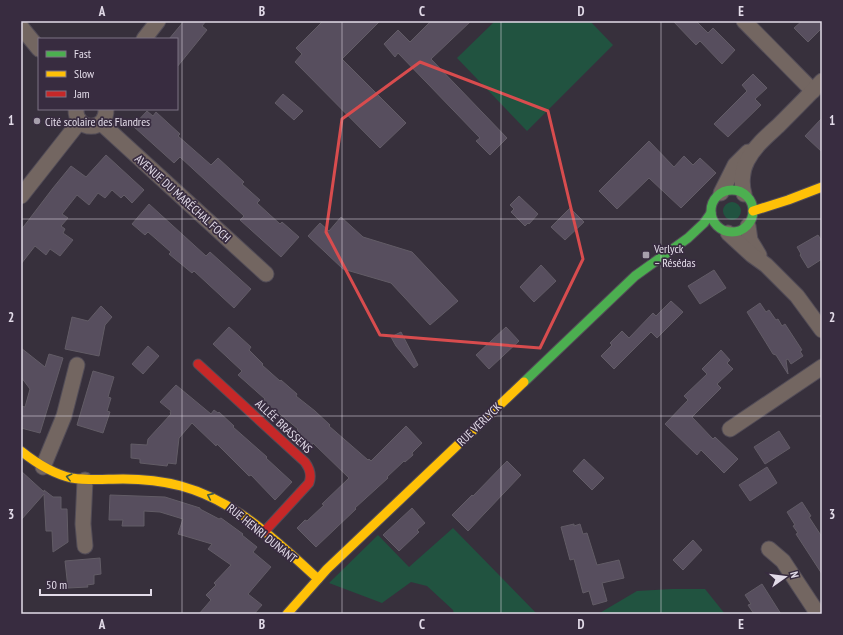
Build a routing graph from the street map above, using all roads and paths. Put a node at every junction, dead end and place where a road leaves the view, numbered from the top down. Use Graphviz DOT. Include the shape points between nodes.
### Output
graph roads {
  1 [pos="158,21"];
  2 [pos="744,21"];
  3 [pos="21,27"];
  4 [pos="145,38"];
  5 [pos="38,48"];
  6 [pos="818,86"];
  7 [pos="78,115"];
  8 [pos="104,116"];
  9 [pos="760,144"];
  10 [pos="822,187"];
  11 [pos="721,193"];
  12 [pos="744,194"];
  13 [pos="21,196"];
  14 [pos="753,211"];
  15 [pos="711,213"];
  16 [pos="748,226"];
  17 [pos="726,232"];
  18 [pos="711,234"];
  19 [pos="700,238"];
  20 [pos="680,246"];
  21 [pos="766,265"];
  22 [pos="266,274"];
  23 [pos="822,330"];
  24 [pos="77,364"];
  25 [pos="198,364"];
  26 [pos="822,367"];
  27 [pos="730,429"];
  28 [pos="21,451"];
  29 [pos="43,467"];
  30 [pos="85,480"];
  31 [pos="264,532"];
  32 [pos="85,546"];
  33 [pos="769,549"];
  34 [pos="318,579"];
  35 [pos="287,614"];
  36 [pos="818,614"];
  1 -- 4 [label="street"];
  2 -- 6 [label="street"];
  3 -- 5 [label="street"];
  6 -- 9 [label="street"];
  7 -- 8 [label="street" via="84,125 92,126 97,126"];
  7 -- 13 [label="street"];
  8 -- 22 [label="street, AVENUE DU MARÉCHAL FOCH"];
  9 -- 11 [label="street" via="735,165"];
  9 -- 12 [label="street" via="745,166 742,181"];
  10 -- 14 [label="street"];
  11 -- 12 [label="street" via="733,190"];
  11 -- 15 [label="street" via="714,200"];
  12 -- 14 [label="street" via="751,201"];
  14 -- 16 [label="street"];
  15 -- 17 [label="street" via="714,223"];
  15 -- 20 [label="street, RUE VERLYCK" via="699,229"];
  16 -- 17 [label="street" via="738,232"];
  16 -- 21 [label="street" via="750,240"];
  17 -- 18 [label="street"];
  17 -- 21 [label="street"];
  19 -- 20 [label="street, RUE VERLYCK"];
  20 -- 34 [label="street, RUE VERLYCK" via="644,269 628,283"];
  21 -- 23 [label="street" via="804,304"];
  24 -- 29 [label="street" via="64,416"];
  25 -- 31 [label="street, ALLÉE BRASSENS" via="310,469 309,483"];
  26 -- 27 [label="street"];
  28 -- 29 [label="street, RUE HENRI DUNANT"];
  30 -- 29 [label="street, RUE HENRI DUNANT, one-way"];
  31 -- 30 [label="street, RUE HENRI DUNANT, one-way" via="227,504 193,489 148,480"];
  30 -- 32 [label="street"];
  31 -- 34 [label="street, RUE HENRI DUNANT"];
  33 -- 36 [label="street" via="783,561"];
  34 -- 35 [label="street, RUE VERLYCK"];
}
